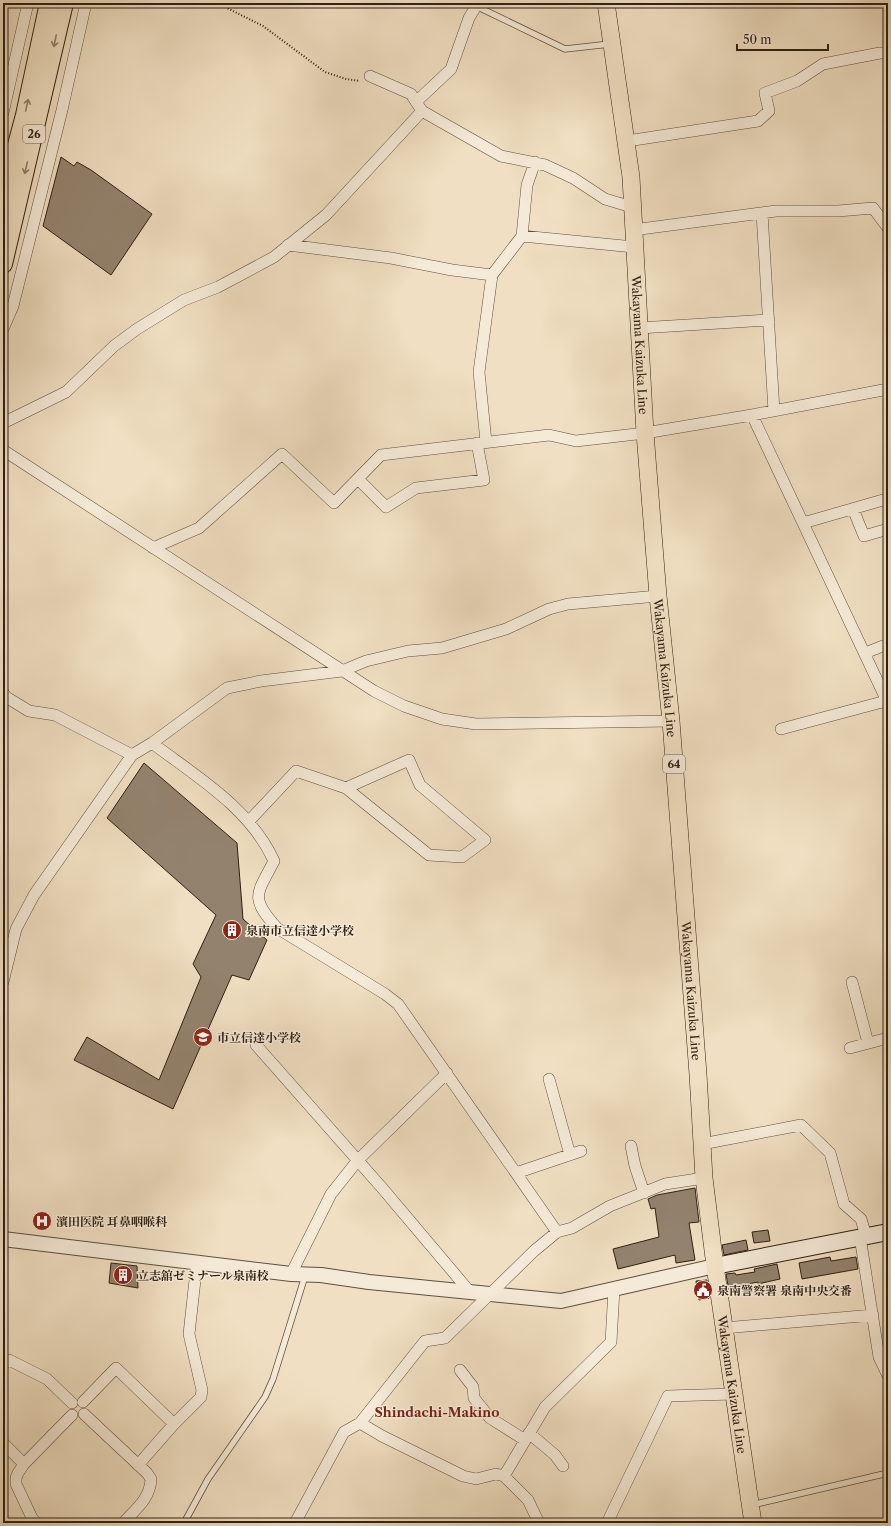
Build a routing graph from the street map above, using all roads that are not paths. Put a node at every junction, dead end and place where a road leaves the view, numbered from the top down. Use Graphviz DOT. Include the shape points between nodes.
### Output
graph roads {
  1 [pos="28,3"];
  2 [pos="49,3"];
  3 [pos="64,3"];
  4 [pos="86,3"];
  5 [pos="606,3"];
  6 [pos="477,4"];
  7 [pos="612,43"];
  8 [pos="884,53"];
  9 [pos="888,62"];
  10 [pos="365,78"];
  11 [pos="419,107"];
  12 [pos="3,113"];
  13 [pos="627,141"];
  14 [pos="536,162"];
  15 [pos="3,197"];
  16 [pos="632,207"];
  17 [pos="762,213"];
  18 [pos="888,228"];
  19 [pos="633,230"];
  20 [pos="522,236"];
  21 [pos="288,245"];
  22 [pos="634,247"];
  23 [pos="3,264"];
  24 [pos="492,275"];
  25 [pos="769,320"];
  26 [pos="639,328"];
  27 [pos="3,329"];
  28 [pos="888,389"];
  29 [pos="774,411"];
  30 [pos="752,415"];
  31 [pos="3,423"];
  32 [pos="645,433"];
  33 [pos="481,443"];
  34 [pos="3,450"];
  35 [pos="358,479"];
  36 [pos="883,500"];
  37 [pos="853,509"];
  38 [pos="804,523"];
  39 [pos="888,529"];
  40 [pos="153,548"];
  41 [pos="658,596"];
  42 [pos="888,644"];
  43 [pos="865,653"];
  44 [pos="342,671"];
  45 [pos="3,692"];
  46 [pos="887,703"];
  47 [pos="671,721"];
  48 [pos="781,729"];
  49 [pos="152,743"];
  50 [pos="132,755"];
  51 [pos="346,788"];
  52 [pos="249,821"];
  53 [pos="3,982"];
  54 [pos="852,982"];
  55 [pos="888,1038"];
  56 [pos="868,1043"];
  57 [pos="256,1045"];
  58 [pos="850,1048"];
  59 [pos="447,1073"];
  60 [pos="549,1079"];
  61 [pos="702,1144"];
  62 [pos="631,1146"];
  63 [pos="581,1151"];
  64 [pos="570,1155"];
  65 [pos="358,1160"];
  66 [pos="516,1173"];
  67 [pos="704,1178"];
  68 [pos="644,1193"];
  69 [pos="557,1232"];
  70 [pos="888,1232"];
  71 [pos="863,1236"];
  72 [pos="3,1239"];
  73 [pos="196,1262"];
  74 [pos="715,1266"];
  75 [pos="298,1274"];
  76 [pos="614,1289"];
  77 [pos="470,1292"];
  78 [pos="490,1294"];
  79 [pos="873,1315"];
  80 [pos="724,1328"];
  81 [pos="3,1364"];
  82 [pos="460,1370"];
  83 [pos="888,1376"];
  84 [pos="734,1394"];
  85 [pos="83,1402"];
  86 [pos="72,1403"];
  87 [pos="84,1414"];
  88 [pos="72,1415"];
  89 [pos="360,1423"];
  90 [pos="174,1424"];
  91 [pos="527,1436"];
  92 [pos="3,1443"];
  93 [pos="24,1464"];
  94 [pos="138,1465"];
  95 [pos="564,1466"];
  96 [pos="888,1473"];
  97 [pos="504,1476"];
  98 [pos="750,1505"];
  99 [pos="36,1523"];
  100 [pos="123,1523"];
  101 [pos="184,1523"];
  102 [pos="295,1523"];
  103 [pos="539,1523"];
  104 [pos="607,1523"];
  105 [pos="753,1523"];
  1 -- 12 [label="street"];
  15 -- 2 [label="highway, 26, one-way" via="25,115"];
  3 -- 23 [label="highway, 26, one-way"];
  4 -- 27 [label="street" via="13,306"];
  5 -- 7 [label="main road, Wakayama Kaizuka Line / 64"];
  6 -- 7 [label="lane" via="565,49"];
  6 -- 11 [label="street" via="469,18 451,69"];
  7 -- 13 [label="main road, Wakayama Kaizuka Line / 64"];
  8 -- 9 [label="street"];
  8 -- 13 [label="street" via="823,64 798,81 765,93 769,110 758,121"];
  10 -- 11 [label="street" via="411,94"];
  11 -- 14 [label="street" via="500,156"];
  11 -- 21 [label="street" via="326,215"];
  13 -- 16 [label="main road, Wakayama Kaizuka Line / 64"];
  14 -- 16 [label="street" via="573,178 605,199"];
  14 -- 20 [label="street" via="527,186"];
  16 -- 19 [label="main road, Wakayama Kaizuka Line / 64"];
  17 -- 18 [label="street" via="873,208"];
  17 -- 19 [label="street"];
  17 -- 25 [label="street"];
  19 -- 22 [label="main road, Wakayama Kaizuka Line / 64"];
  20 -- 22 [label="street"];
  20 -- 24 [label="street"];
  21 -- 24 [label="street" via="391,258"];
  21 -- 31 [label="street" via="274,257 218,287 184,300 114,346 66,392"];
  22 -- 26 [label="main road, Wakayama Kaizuka Line / 64"];
  24 -- 33 [label="street" via="479,372"];
  25 -- 26 [label="street"];
  25 -- 29 [label="street"];
  26 -- 32 [label="main road, Wakayama Kaizuka Line / 64"];
  28 -- 29 [label="street"];
  29 -- 30 [label="street"];
  30 -- 32 [label="street"];
  30 -- 38 [label="street"];
  32 -- 33 [label="street" via="576,441 549,435"];
  32 -- 41 [label="main road, Wakayama Kaizuka Line / 64"];
  33 -- 35 [label="street" via="381,455"];
  33 -- 35 [label="street" via="484,480 416,488 386,507"];
  34 -- 40 [label="street"];
  35 -- 40 [label="street" via="334,503 282,454 199,528"];
  36 -- 37 [label="street"];
  37 -- 38 [label="street"];
  37 -- 39 [label="street" via="864,536"];
  38 -- 43 [label="street"];
  40 -- 44 [label="street"];
  41 -- 44 [label="street" via="568,604 549,609 506,630 442,648 408,651 366,661"];
  41 -- 47 [label="main road, Wakayama Kaizuka Line / 64"];
  42 -- 43 [label="street"];
  43 -- 46 [label="street"];
  44 -- 47 [label="street" via="404,706 442,719 476,724"];
  44 -- 49 [label="street" via="227,688"];
  45 -- 50 [label="street" via="6,697 29,711 55,715"];
  46 -- 48 [label="street"];
  47 -- 61 [label="main road, Wakayama Kaizuka Line / 64"];
  49 -- 50 [label="street"];
  49 -- 52 [label="street" via="219,793"];
  50 -- 53 [label="street" via="34,894 16,929"];
  51 -- 51 [label="street" via="409,760 420,785 485,840 462,857 429,855"];
  51 -- 52 [label="street" via="296,771"];
  52 -- 59 [label="street" via="269,848 274,861 258,893 265,915 277,928 398,1004"];
  54 -- 56 [label="street"];
  55 -- 56 [label="street"];
  56 -- 58 [label="street"];
  57 -- 65 [label="street"];
  59 -- 65 [label="street"];
  59 -- 66 [label="street"];
  60 -- 64 [label="street"];
  61 -- 67 [label="main road, Wakayama Kaizuka Line / 64"];
  61 -- 71 [label="street" via="801,1126 830,1153 844,1204 861,1219"];
  62 -- 68 [label="street"];
  63 -- 64 [label="street"];
  64 -- 66 [label="street"];
  65 -- 75 [label="street" via="330,1194"];
  65 -- 77 [label="street"];
  66 -- 69 [label="street"];
  67 -- 68 [label="street" via="665,1184"];
  67 -- 74 [label="main road, Wakayama Kaizuka Line / 64"];
  68 -- 69 [label="street" via="610,1206 572,1228"];
  69 -- 78 [label="street"];
  70 -- 71 [label="main road"];
  71 -- 74 [label="main road"];
  71 -- 79 [label="street"];
  72 -- 73 [label="street"];
  73 -- 75 [label="street"];
  73 -- 90 [label="street" via="189,1334 202,1390 201,1397"];
  74 -- 76 [label="street"];
  74 -- 80 [label="main road, Wakayama Kaizuka Line / 64"];
  75 -- 77 [label="street"];
  75 -- 101 [label="lane" via="273,1379 265,1397 208,1479"];
  76 -- 78 [label="street" via="561,1301"];
  76 -- 91 [label="street" via="611,1342 545,1407"];
  77 -- 78 [label="street"];
  78 -- 89 [label="street" via="445,1338 425,1341"];
  79 -- 80 [label="street"];
  79 -- 83 [label="street" via="879,1357"];
  80 -- 84 [label="main road, Wakayama Kaizuka Line / 64"];
  81 -- 86 [label="street" via="9,1360 47,1379"];
  82 -- 91 [label="street" via="472,1387 474,1398 490,1418"];
  84 -- 98 [label="main road, Wakayama Kaizuka Line / 64"];
  84 -- 104 [label="street" via="668,1396"];
  85 -- 86 [label="street" via="76,1400"];
  85 -- 87 [label="street" via="86,1409"];
  85 -- 90 [label="street" via="116,1368"];
  86 -- 88 [label="street"];
  87 -- 88 [label="street" via="80,1417"];
  87 -- 94 [label="street"];
  88 -- 93 [label="street"];
  89 -- 97 [label="street" via="463,1476"];
  89 -- 102 [label="street" via="344,1432"];
  90 -- 94 [label="street"];
  91 -- 95 [label="street" via="555,1455"];
  91 -- 97 [label="street"];
  92 -- 93 [label="street"];
  93 -- 99 [label="street" via="16,1478 16,1484"];
  94 -- 100 [label="street" via="151,1479 148,1494"];
  96 -- 98 [label="lane"];
  97 -- 103 [label="street" via="528,1500"];
  98 -- 105 [label="main road, Wakayama Kaizuka Line / 64"];
}
